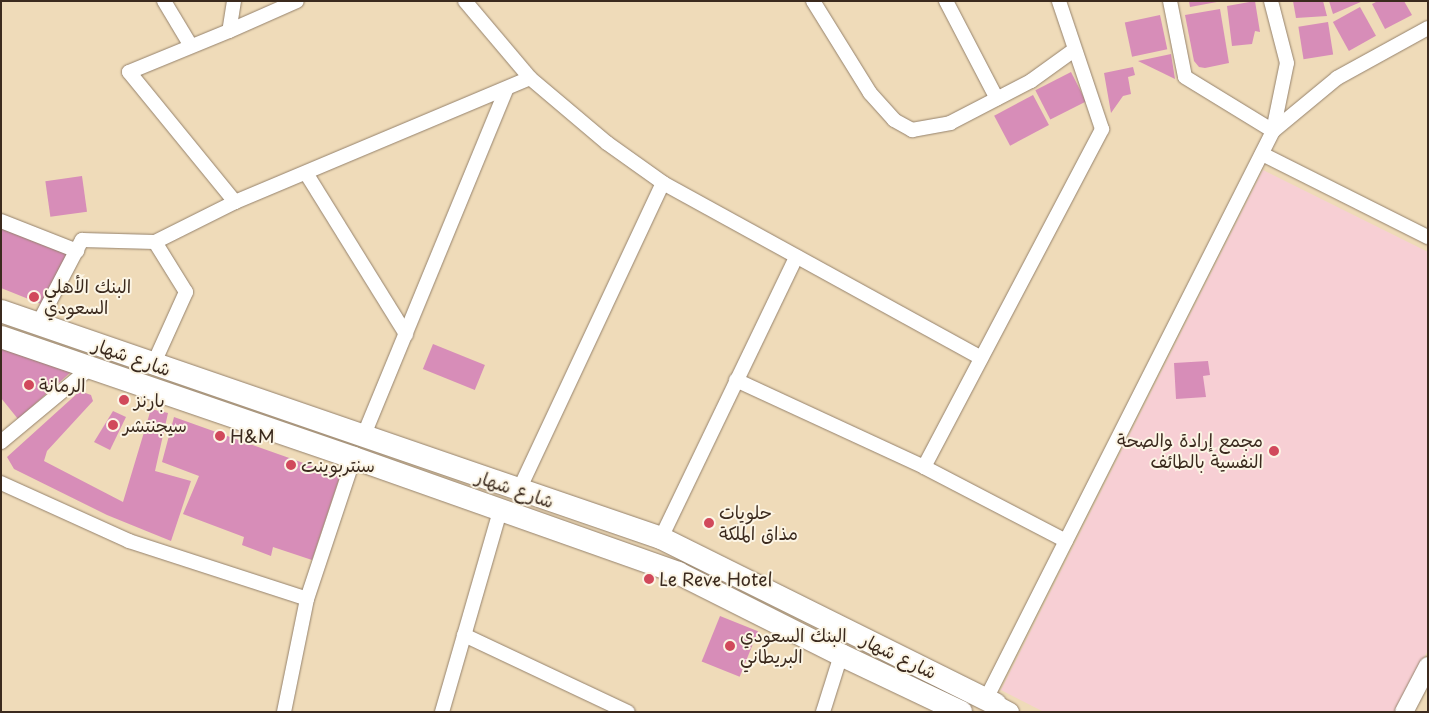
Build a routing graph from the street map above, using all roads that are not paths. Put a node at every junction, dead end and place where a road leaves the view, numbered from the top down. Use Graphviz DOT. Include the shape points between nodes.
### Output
graph roads {
  1 [pos="164,1"];
  2 [pos="234,1"];
  3 [pos="297,1"];
  4 [pos="465,1"];
  5 [pos="813,1"];
  6 [pos="946,1"];
  7 [pos="1059,1"];
  8 [pos="1170,1"];
  9 [pos="1271,1"];
  10 [pos="1428,28"];
  11 [pos="229,31"];
  12 [pos="192,46"];
  13 [pos="1074,50"];
  14 [pos="530,78"];
  15 [pos="506,90"];
  16 [pos="997,99"];
  17 [pos="1273,131"];
  18 [pos="1262,154"];
  19 [pos="306,173"];
  20 [pos="663,183"];
  21 [pos="235,202"];
  22 [pos="1,221"];
  23 [pos="1428,237"];
  24 [pos="155,242"];
  25 [pos="76,251"];
  26 [pos="796,257"];
  27 [pos="1,311"];
  28 [pos="38,324"];
  29 [pos="406,334"];
  30 [pos="1,337"];
  31 [pos="981,358"];
  32 [pos="153,365"];
  33 [pos="90,368"];
  34 [pos="736,380"];
  35 [pos="363,437"];
  36 [pos="1,442"];
  37 [pos="354,458"];
  38 [pos="924,467"];
  39 [pos="1,483"];
  40 [pos="519,490"];
  41 [pos="500,511"];
  42 [pos="661,538"];
  43 [pos="1066,541"];
  44 [pos="307,598"];
  45 [pos="464,635"];
  46 [pos="841,655"];
  47 [pos="1428,666"];
  48 [pos="995,708"];
  49 [pos="284,712"];
  50 [pos="442,712"];
  51 [pos="628,712"];
  52 [pos="823,712"];
  53 [pos="961,712"];
  54 [pos="1404,712"];
  1 -- 12 [label="street"];
  2 -- 11 [label="street"];
  3 -- 11 [label="street"];
  4 -- 14 [label="street"];
  5 -- 16 [label="street" via="870,93 894,120 912,130 950,123"];
  6 -- 16 [label="street"];
  7 -- 13 [label="street"];
  8 -- 17 [label="street" via="1185,77"];
  9 -- 17 [label="street" via="1288,64"];
  10 -- 17 [label="street" via="1337,78"];
  11 -- 12 [label="street"];
  12 -- 21 [label="street" via="129,72"];
  13 -- 16 [label="street" via="1031,81"];
  13 -- 31 [label="street" via="1102,129"];
  14 -- 15 [label="street"];
  14 -- 20 [label="street" via="607,142"];
  15 -- 19 [label="street"];
  15 -- 29 [label="street"];
  17 -- 18 [label="street"];
  18 -- 23 [label="street"];
  18 -- 43 [label="street"];
  19 -- 21 [label="street"];
  19 -- 29 [label="street"];
  20 -- 26 [label="street"];
  20 -- 40 [label="street"];
  21 -- 24 [label="street"];
  22 -- 25 [label="street"];
  24 -- 25 [label="street" via="82,240"];
  24 -- 32 [label="street" via="186,292"];
  25 -- 28 [label="street"];
  26 -- 31 [label="street"];
  26 -- 34 [label="street"];
  27 -- 28 [label="main road, شارع شهار"];
  28 -- 32 [label="main road, شارع شهار"];
  29 -- 35 [label="street"];
  30 -- 33 [label="main road, شارع شهار"];
  31 -- 38 [label="street"];
  32 -- 35 [label="main road, شارع شهار"];
  33 -- 36 [label="street"];
  33 -- 37 [label="main road, شارع شهار"];
  34 -- 38 [label="street"];
  34 -- 42 [label="street"];
  35 -- 40 [label="main road, شارع شهار"];
  37 -- 41 [label="main road, شارع شهار"];
  37 -- 44 [label="street"];
  38 -- 43 [label="street"];
  39 -- 44 [label="street" via="129,541"];
  40 -- 42 [label="main road, شارع شهار"];
  41 -- 45 [label="street"];
  41 -- 46 [label="main road, شارع شهار" via="678,573"];
  42 -- 48 [label="main road, شارع شهار"];
  43 -- 48 [label="street"];
  44 -- 49 [label="street"];
  45 -- 50 [label="street"];
  45 -- 51 [label="street"];
  46 -- 52 [label="street"];
  46 -- 53 [label="main road, شارع شهار"];
  47 -- 54 [label="street"];
}
